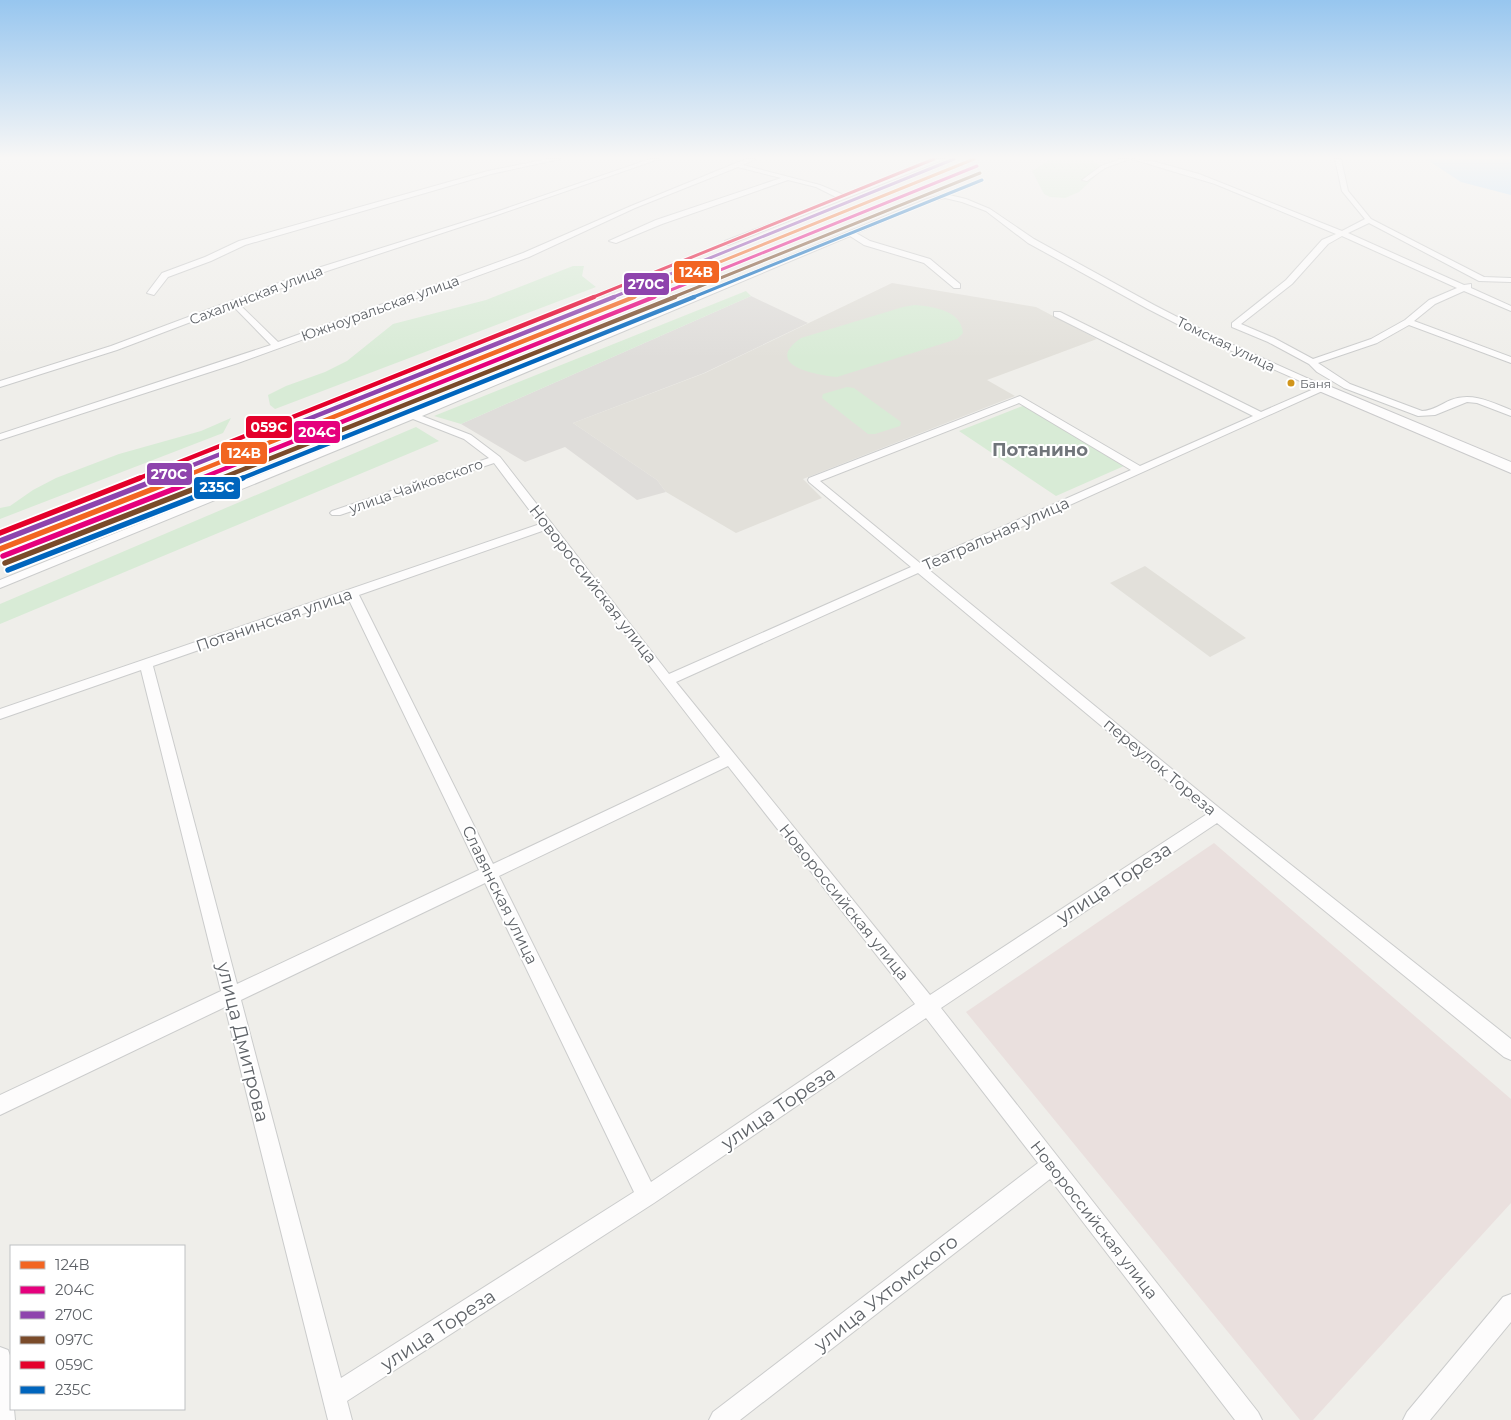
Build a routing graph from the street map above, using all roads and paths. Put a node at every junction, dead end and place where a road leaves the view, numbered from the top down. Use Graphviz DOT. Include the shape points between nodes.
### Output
graph roads {
  1 [pos="307,225"];
  2 [pos="460,225"];
  3 [pos="592,225"];
  4 [pos="652,225"];
  5 [pos="772,225"];
  6 [pos="869,225"];
  7 [pos="1009,225"];
  8 [pos="1322,225"];
  9 [pos="1357,225"];
  10 [pos="1379,225"];
  11 [pos="850,233"];
  12 [pos="1340,233"];
  13 [pos="613,241"];
  14 [pos="728,243"];
  15 [pos="1482,279"];
  16 [pos="1511,280"];
  17 [pos="957,286"];
  18 [pos="1465,288"];
  19 [pos="151,293"];
  20 [pos="234,304"];
  21 [pos="1511,309"];
  22 [pos="1057,314"];
  23 [pos="1408,322"];
  24 [pos="277,346"];
  25 [pos="1511,360"];
  26 [pos="1312,362"];
  27 [pos="0,384"];
  28 [pos="1324,388"];
  29 [pos="1511,412"];
  30 [pos="413,416"];
  31 [pos="1261,416"];
  32 [pos="0,437"];
  33 [pos="496,459"];
  34 [pos="1511,468"];
  35 [pos="1139,470"];
  36 [pos="336,513"];
  37 [pos="548,525"];
  38 [pos="920,568"];
  39 [pos="0,584"];
  40 [pos="352,593"];
  41 [pos="146,664"];
  42 [pos="667,680"];
  43 [pos="0,714"];
  44 [pos="730,759"];
  45 [pos="1218,815"];
  46 [pos="490,873"];
  47 [pos="232,996"];
  48 [pos="928,1006"];
  49 [pos="1511,1051"];
  50 [pos="0,1105"];
  51 [pos="1052,1166"];
  52 [pos="648,1196"];
  53 [pos="1511,1305"];
  54 [pos="0,1358"];
  55 [pos="334,1396"];
  56 [pos="3,1420"];
  57 [pos="340,1420"];
  58 [pos="721,1420"];
  59 [pos="1250,1420"];
  60 [pos="1415,1420"];
  1 -- 19 [label="street" via="242,244 165,275"];
  2 -- 20 [label="street, Сахалинская улица" via="324,269"];
  3 -- 24 [label="street, Южноуральская улица" via="526,255"];
  4 -- 13 [label="street"];
  5 -- 14 [label="street"];
  6 -- 11 [label="street, Томская улица"];
  7 -- 28 [label="street, Томская улица" via="1061,259 1151,307 1219,342"];
  8 -- 12 [label="street"];
  9 -- 12 [label="street"];
  10 -- 15 [label="street"];
  11 -- 17 [label="street" via="867,242 927,261"];
  11 -- 30 [label="street, Томская улица"];
  12 -- 18 [label="street"];
  12 -- 26 [label="street" via="1325,242 1288,282 1235,325"];
  15 -- 16 [label="street"];
  15 -- 18 [label="street"];
  18 -- 21 [label="street"];
  18 -- 23 [label="street" via="1432,302"];
  20 -- 24 [label="street"];
  20 -- 27 [label="street, Сахалинская улица" via="114,348"];
  22 -- 31 [label="street"];
  23 -- 25 [label="street"];
  23 -- 26 [label="street" via="1374,341"];
  24 -- 32 [label="street, Южноуральская улица"];
  26 -- 29 [label="street" via="1347,386 1421,414 1428,415 1462,399"];
  28 -- 31 [label="street, Театральная улица"];
  28 -- 34 [label="street, Томская улица"];
  30 -- 33 [label="street, Новороссийская улица" via="466,435 484,446"];
  30 -- 39 [label="street, Томская улица"];
  31 -- 35 [label="street, Театральная улица"];
  33 -- 36 [label="street, улица Чайковского"];
  33 -- 37 [label="street, Новороссийская улица"];
  35 -- 38 [label="street, Театральная улица"];
  35 -- 38 [label="street, переулок Тореза" via="1020,399 813,480"];
  37 -- 40 [label="street, Потанинская улица"];
  37 -- 42 [label="street, Новороссийская улица"];
  38 -- 42 [label="street, Театральная улица"];
  38 -- 45 [label="street, переулок Тореза"];
  40 -- 41 [label="street, Потанинская улица"];
  40 -- 46 [label="street, Славянская улица"];
  41 -- 43 [label="street, Потанинская улица"];
  41 -- 47 [label="street, улица Дмитрова"];
  42 -- 44 [label="street, Новороссийская улица"];
  44 -- 46 [label="street"];
  44 -- 48 [label="street, Новороссийская улица"];
  45 -- 48 [label="street, улица Тореза"];
  45 -- 49 [label="street, переулок Тореза"];
  46 -- 47 [label="street"];
  46 -- 52 [label="street, Славянская улица"];
  47 -- 50 [label="street"];
  47 -- 55 [label="street, улица Дмитрова"];
  48 -- 51 [label="street, Новороссийская улица"];
  48 -- 52 [label="street, улица Тореза"];
  51 -- 58 [label="street, улица Ухтомского"];
  51 -- 59 [label="street, Новороссийская улица"];
  52 -- 55 [label="street, улица Тореза"];
  53 -- 60 [label="street"];
  54 -- 56 [label="street"];
  55 -- 57 [label="street, улица Дмитрова"];
}
